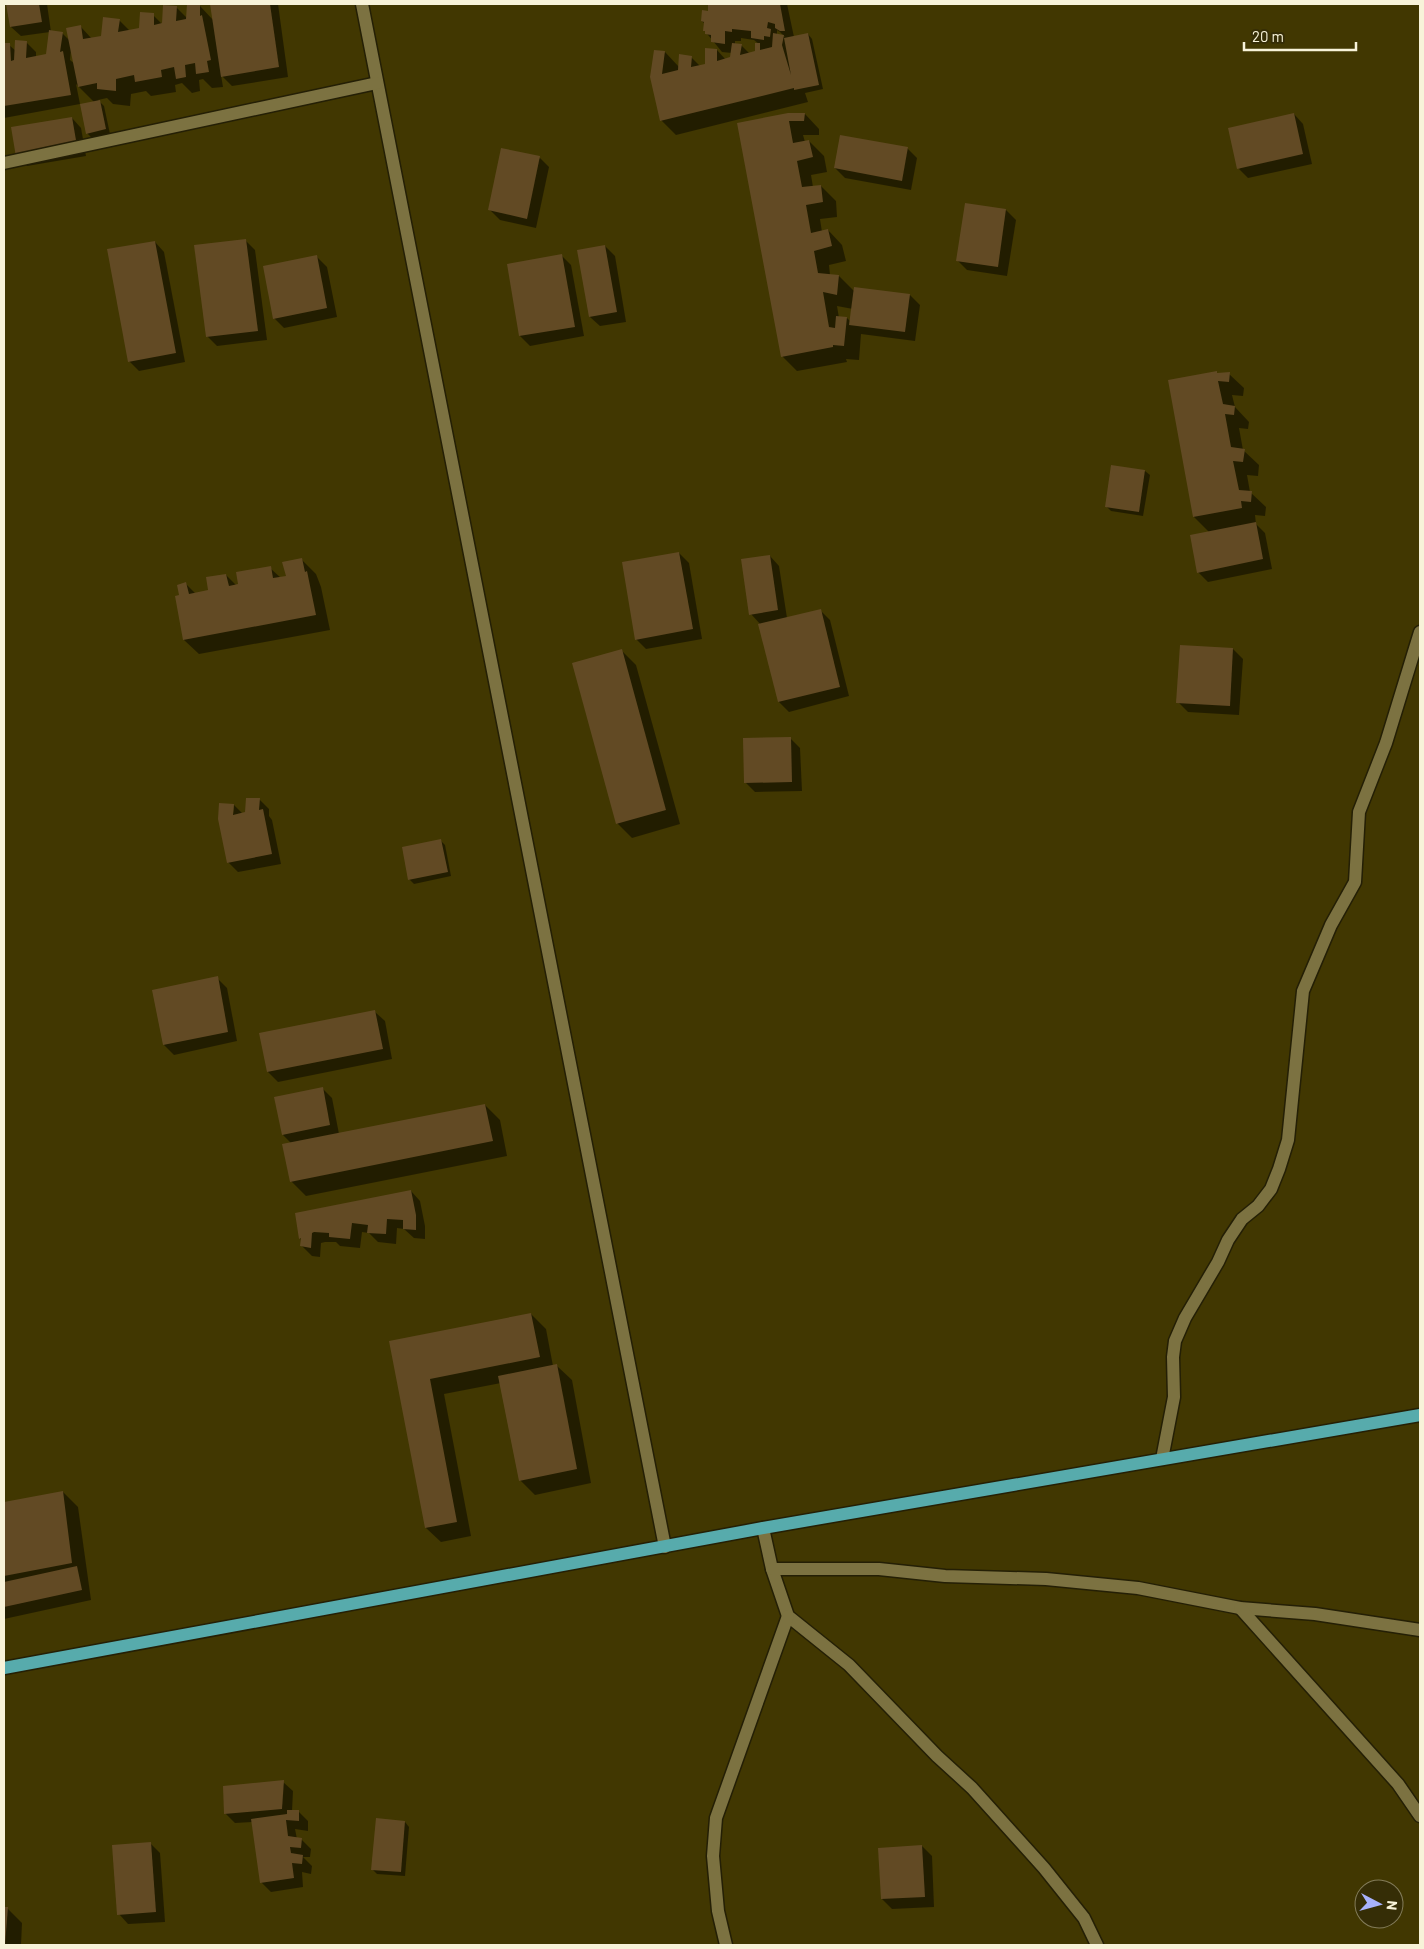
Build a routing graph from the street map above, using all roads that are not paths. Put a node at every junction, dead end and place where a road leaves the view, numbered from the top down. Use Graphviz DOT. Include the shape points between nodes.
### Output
graph roads {
  1 [pos="362,4"];
  2 [pos="377,83"];
  3 [pos="4,163"];
  4 [pos="1420,632"];
  5 [pos="1420,1415"];
  6 [pos="1162,1459"];
  7 [pos="763,1528"];
  8 [pos="665,1547"];
  9 [pos="772,1569"];
  10 [pos="1240,1608"];
  11 [pos="788,1616"];
  12 [pos="1420,1630"];
  13 [pos="4,1668"];
  14 [pos="1420,1816"];
  15 [pos="726,1945"];
  16 [pos="1097,1945"];
  1 -- 2 [label="street"];
  2 -- 3 [label="street"];
  2 -- 8 [label="street"];
  4 -- 6 [label="street" via="1391,727 1359,812 1355,882 1331,925 1303,991 1288,1140 1280,1169 1271,1189 1242,1219 1228,1240 1175,1341 1172,1357 1174,1397"];
  5 -- 6 [label="main road"];
  6 -- 7 [label="main road"];
  7 -- 8 [label="main road"];
  7 -- 9 [label="street"];
  8 -- 13 [label="main road"];
  9 -- 10 [label="street" via="878,1568 945,1576 1046,1579 1138,1588"];
  9 -- 11 [label="street"];
  10 -- 12 [label="street" via="1315,1614"];
  10 -- 14 [label="street" via="1398,1784"];
  11 -- 15 [label="street" via="716,1818 713,1856 718,1911"];
  11 -- 16 [label="street" via="849,1665 972,1788 1084,1918"];
}
